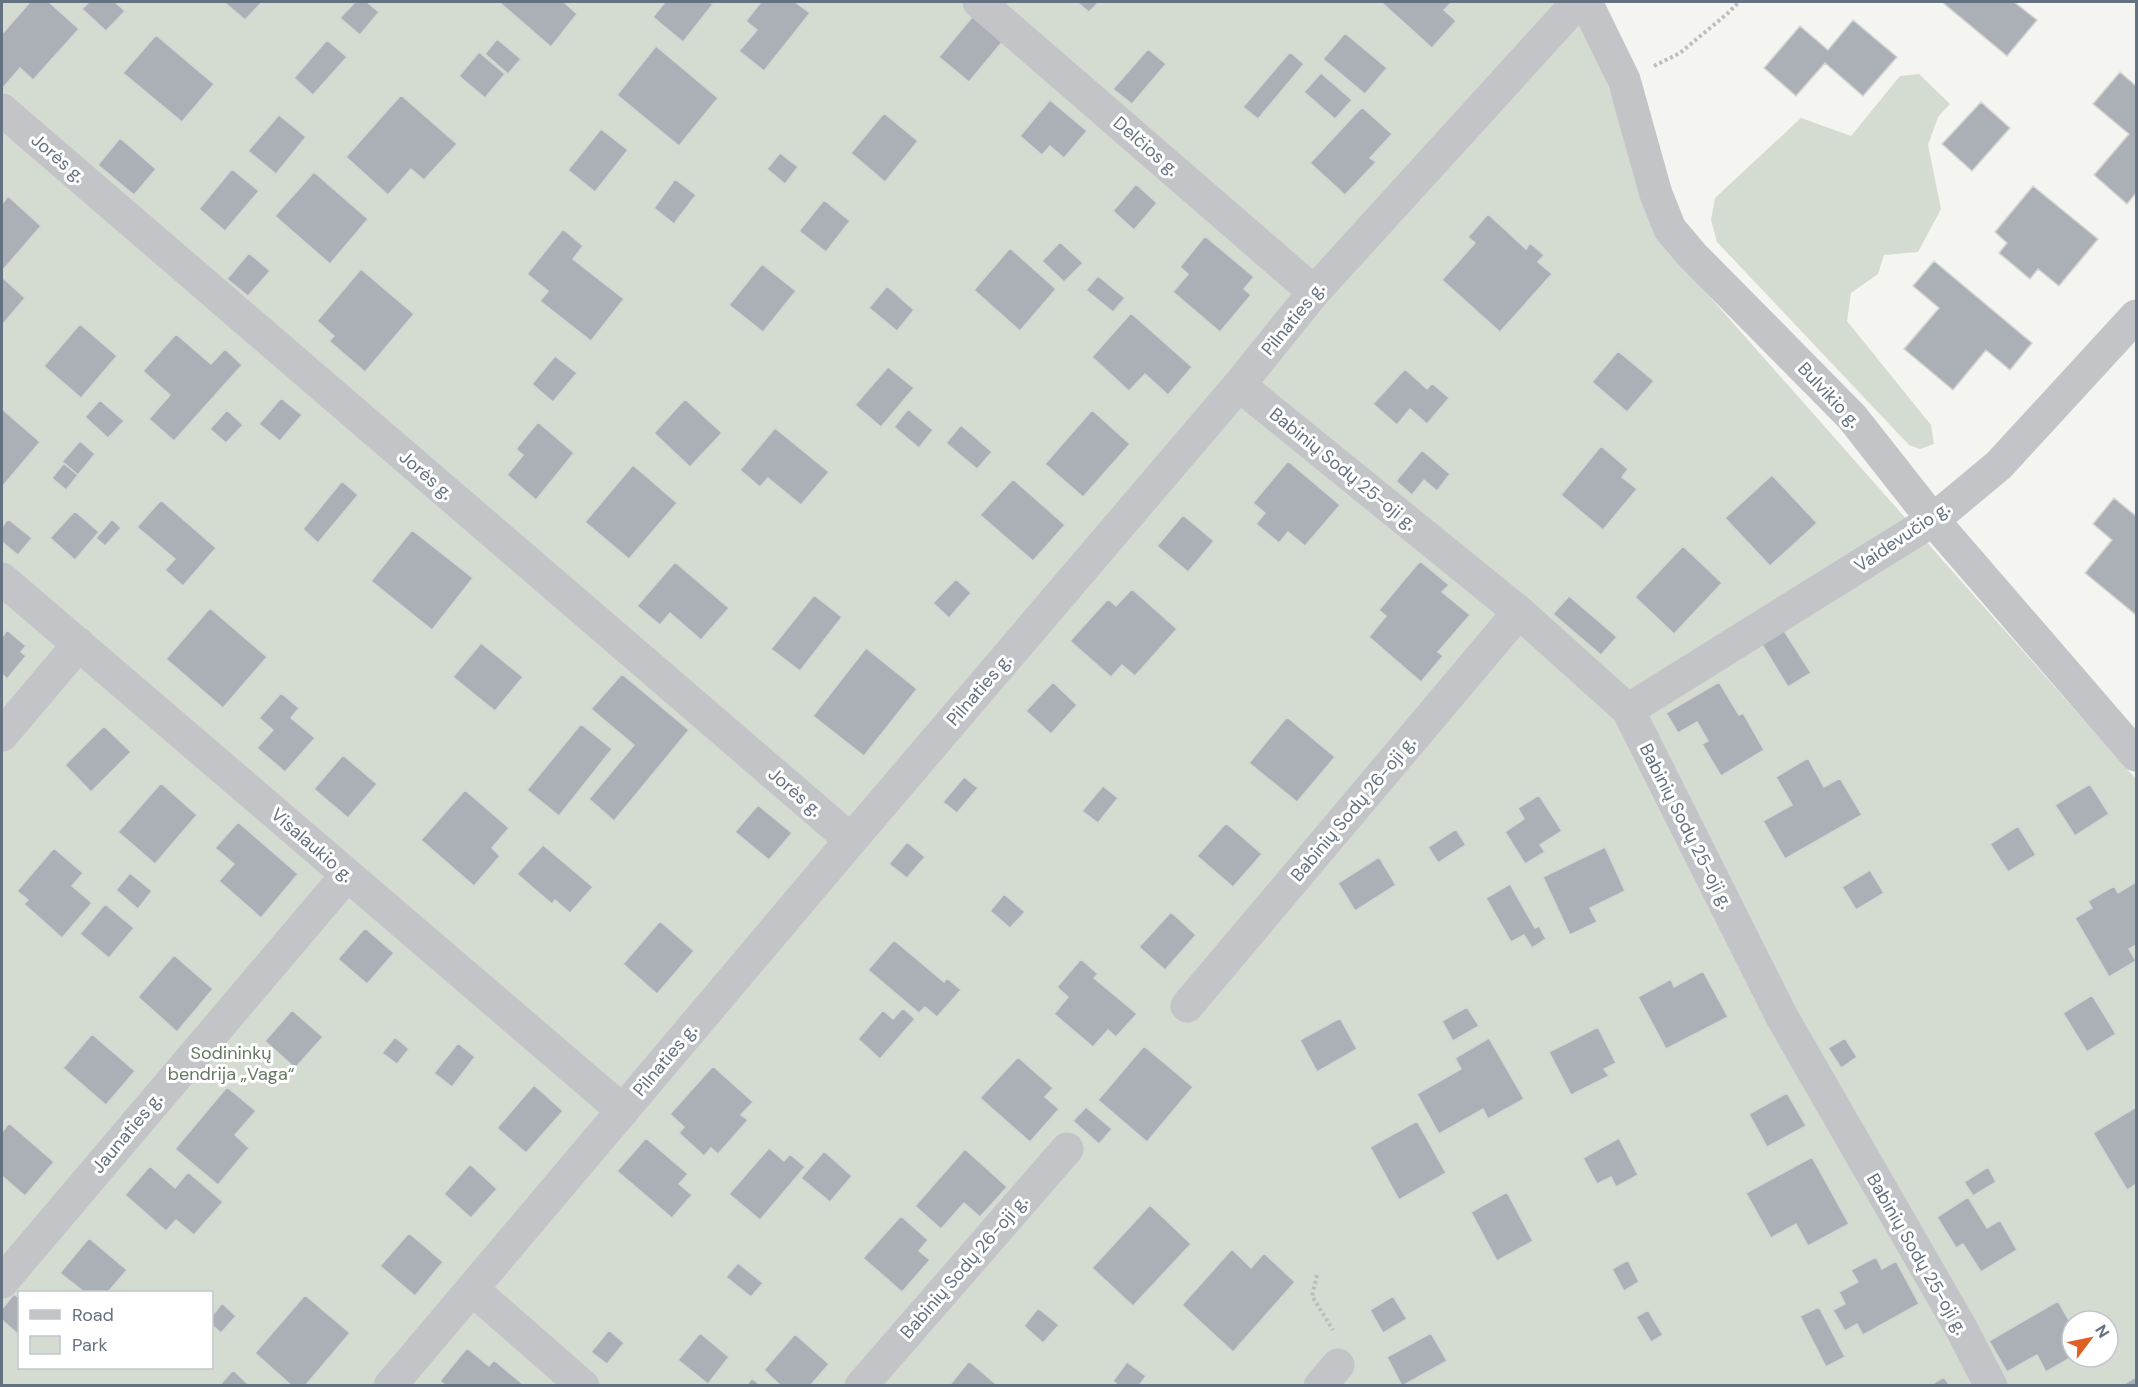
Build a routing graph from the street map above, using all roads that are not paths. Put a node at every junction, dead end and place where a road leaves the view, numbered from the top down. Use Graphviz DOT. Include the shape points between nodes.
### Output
graph roads {
  1 [pos="979,2"];
  2 [pos="1578,2"];
  3 [pos="1586,2"];
  4 [pos="2,110"];
  5 [pos="1314,292"];
  6 [pos="2136,316"];
  7 [pos="1239,385"];
  8 [pos="1933,520"];
  9 [pos="2,579"];
  10 [pos="1519,612"];
  11 [pos="78,644"];
  12 [pos="1628,710"];
  13 [pos="2,735"];
  14 [pos="2136,755"];
  15 [pos="850,840"];
  16 [pos="346,875"];
  17 [pos="1188,1006"];
  18 [pos="623,1110"];
  19 [pos="1067,1149"];
  20 [pos="2,1282"];
  21 [pos="472,1288"];
  22 [pos="390,1386"];
  23 [pos="583,1386"];
  24 [pos="861,1386"];
  25 [pos="1991,1386"];
  1 -- 5 [label="street, Delčios g."];
  2 -- 5 [label="street, Pilnaties g."];
  3 -- 8 [label="street, Bulvikio g." via="1624,80 1656,195 1670,229 1852,417"];
  4 -- 15 [label="street, Jorės g."];
  5 -- 7 [label="street, Pilnaties g."];
  6 -- 8 [label="street, Vaidevučio g." via="1999,465"];
  7 -- 10 [label="street, Babinių Sodų 25-oji g."];
  7 -- 15 [label="street, Pilnaties g."];
  8 -- 12 [label="street, Vaidevučio g."];
  8 -- 14 [label="street, Bulvikio g."];
  9 -- 11 [label="street, Visalaukio g."];
  10 -- 12 [label="street, Babinių Sodų 25-oji g."];
  10 -- 17 [label="street, Babinių Sodų 26-oji g."];
  11 -- 13 [label="street"];
  11 -- 16 [label="street, Visalaukio g."];
  12 -- 25 [label="street, Babinių Sodų 25-oji g." via="1782,1017"];
  15 -- 18 [label="street, Pilnaties g."];
  16 -- 18 [label="street, Visalaukio g."];
  16 -- 20 [label="street, Jaunaties g."];
  18 -- 21 [label="street, Pilnaties g."];
  19 -- 24 [label="street, Babinių Sodų 26-oji g."];
  21 -- 22 [label="street, Pilnaties g."];
  21 -- 23 [label="street"];
}
